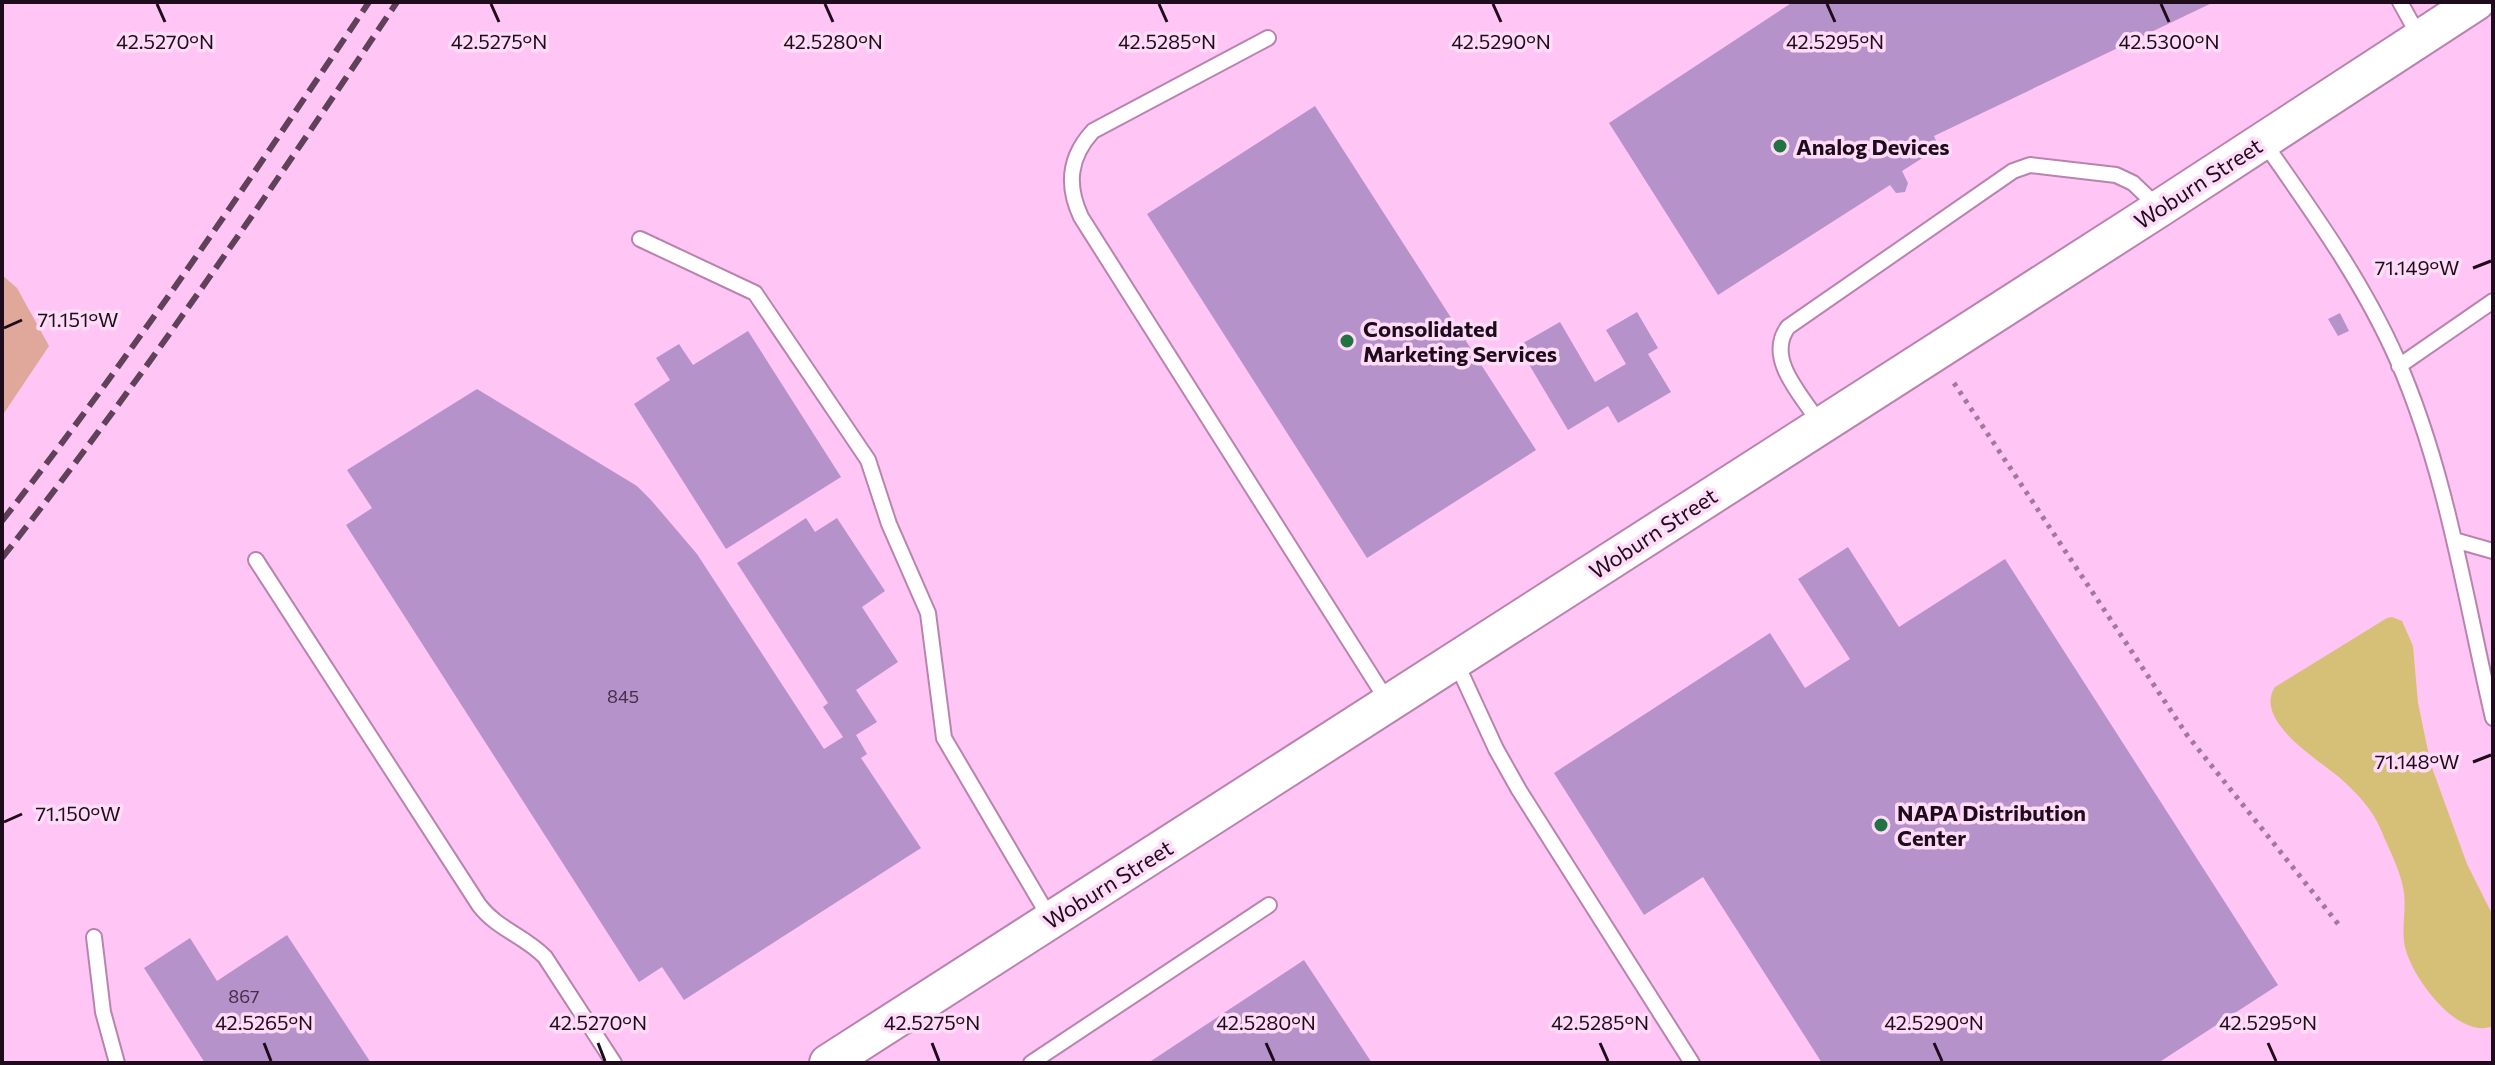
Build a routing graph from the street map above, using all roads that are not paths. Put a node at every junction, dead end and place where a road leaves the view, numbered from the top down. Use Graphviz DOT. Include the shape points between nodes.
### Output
graph roads {
  1 [pos="2400,2"];
  2 [pos="2476,2"];
  3 [pos="1268,38"];
  4 [pos="2420,38"];
  5 [pos="2263,140"];
  6 [pos="2160,208"];
  7 [pos="640,239"];
  8 [pos="2493,301"];
  9 [pos="2399,366"];
  10 [pos="1821,425"];
  11 [pos="2454,540"];
  12 [pos="2493,551"];
  13 [pos="256,560"];
  14 [pos="1455,660"];
  15 [pos="1388,702"];
  16 [pos="2493,718"];
  17 [pos="1269,905"];
  18 [pos="1052,920"];
  19 [pos="94,937"];
  20 [pos="117,1063"];
  21 [pos="614,1063"];
  22 [pos="828,1063"];
  23 [pos="1031,1063"];
  24 [pos="1692,1063"];
  1 -- 4 [label="lane"];
  2 -- 4 [label="street, Woburn Street"];
  3 -- 15 [label="lane" via="1093,131 1075,156 1071,187 1081,217"];
  4 -- 5 [label="street, Woburn Street"];
  5 -- 6 [label="street, Woburn Street"];
  5 -- 9 [label="lane" via="2348,265"];
  6 -- 10 [label="street, Woburn Street"];
  6 -- 10 [label="lane" via="2116,175 2030,165 2013,171 1788,327 1779,346 1781,360"];
  7 -- 18 [label="lane" via="755,293 868,460 928,613 944,738"];
  8 -- 9 [label="lane"];
  9 -- 11 [label="lane"];
  10 -- 14 [label="street, Woburn Street"];
  11 -- 12 [label="lane"];
  11 -- 16 [label="lane"];
  13 -- 21 [label="lane" via="479,905 495,923 545,957"];
  14 -- 15 [label="street, Woburn Street"];
  14 -- 24 [label="lane" via="1519,790"];
  15 -- 18 [label="street, Woburn Street"];
  17 -- 23 [label="lane"];
  18 -- 22 [label="street, Woburn Street"];
  19 -- 20 [label="lane" via="103,1012"];
}
